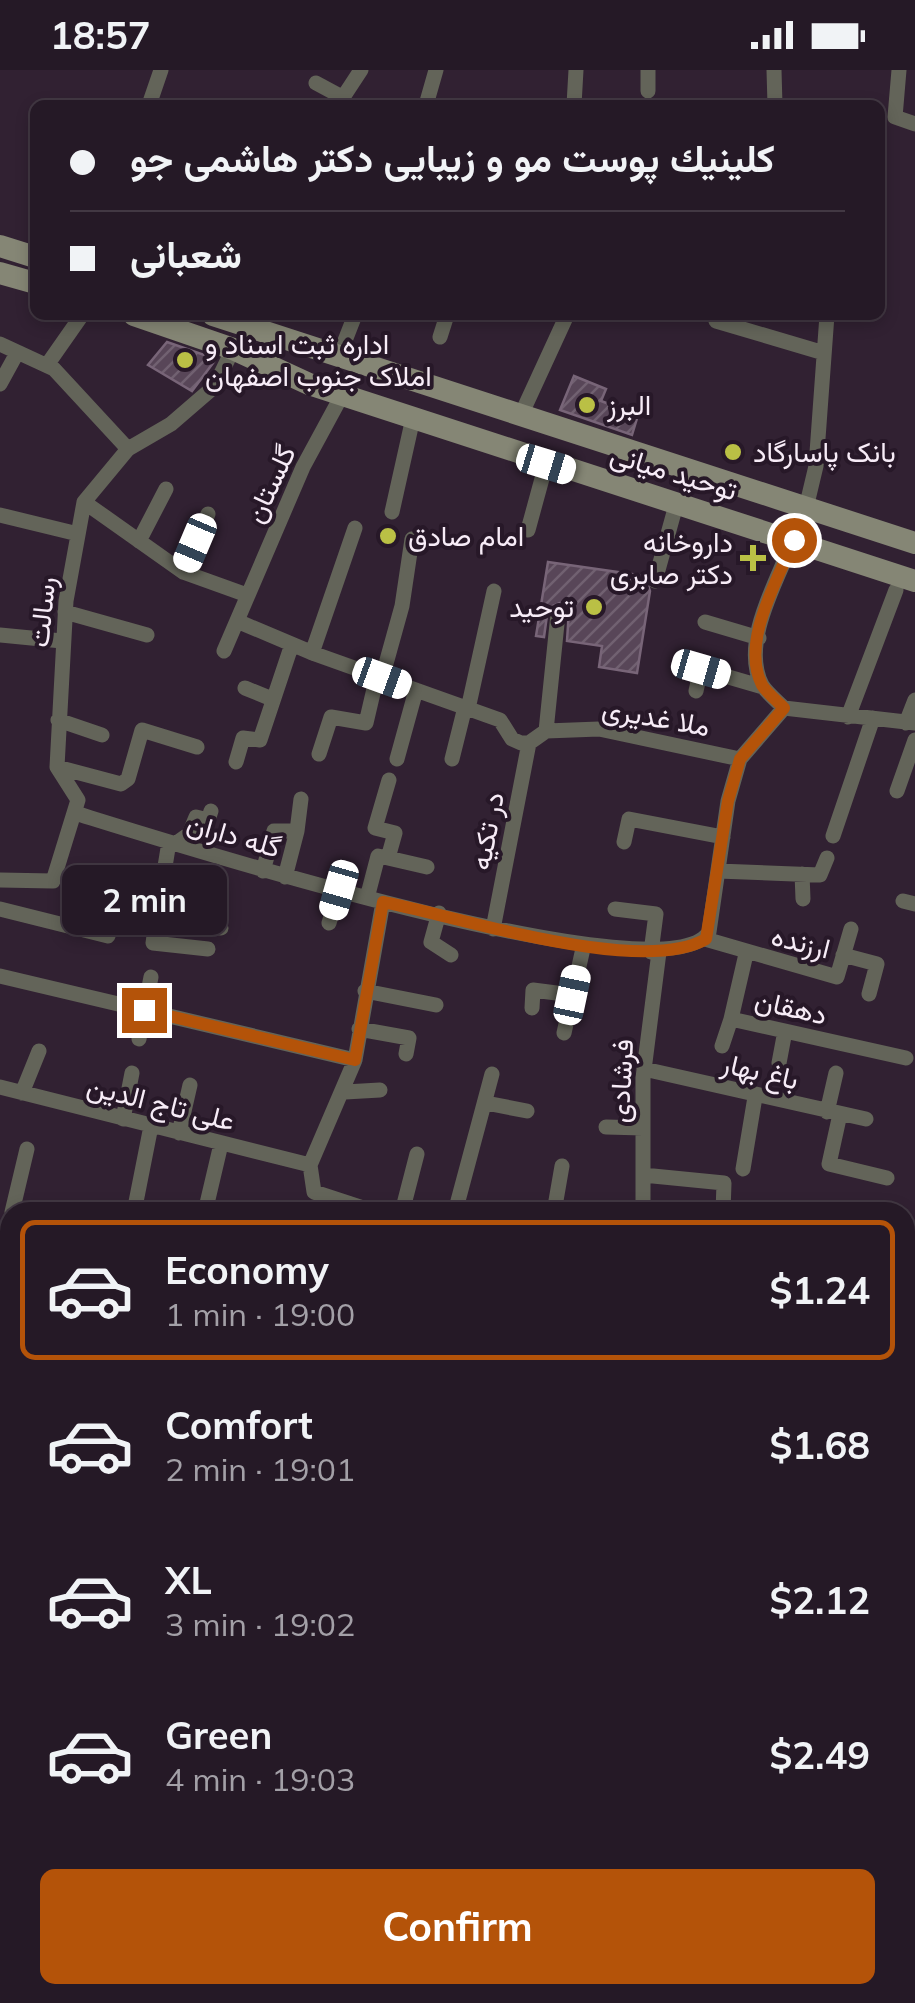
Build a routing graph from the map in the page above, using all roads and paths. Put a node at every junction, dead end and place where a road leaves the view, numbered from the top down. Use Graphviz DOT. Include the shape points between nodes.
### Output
graph roads {
  1 [pos="162,70"];
  2 [pos="361,70"];
  3 [pos="436,70"];
  4 [pos="576,70"];
  5 [pos="648,70"];
  6 [pos="774,70"];
  7 [pos="898,70"];
  8 [pos="316,83"];
  9 [pos="648,91"];
  10 [pos="151,100"];
  11 [pos="339,100"];
  12 [pos="341,100"];
  13 [pos="427,100"];
  14 [pos="574,100"];
  15 [pos="775,100"];
  16 [pos="915,124"];
  17 [pos="0,246"];
  18 [pos="30,255"];
  19 [pos="0,272"];
  20 [pos="30,281"];
  21 [pos="78,320"];
  22 [pos="152,320"];
  23 [pos="244,320"];
  24 [pos="353,320"];
  25 [pos="445,320"];
  26 [pos="565,320"];
  27 [pos="827,320"];
  28 [pos="716,321"];
  29 [pos="440,337"];
  30 [pos="0,344"];
  31 [pos="233,349"];
  32 [pos="824,352"];
  33 [pos="16,353"];
  34 [pos="340,356"];
  35 [pos="47,365"];
  36 [pos="0,384"];
  37 [pos="342,395"];
  38 [pos="521,415"];
  39 [pos="413,418"];
  40 [pos="128,449"];
  41 [pos="546,464"];
  42 [pos="166,489"];
  43 [pos="84,502"];
  44 [pos="676,504"];
  45 [pos="806,508"];
  46 [pos="392,512"];
  47 [pos="208,514"];
  48 [pos="0,515"];
  49 [pos="355,528"];
  50 [pos="528,530"];
  51 [pos="78,534"];
  52 [pos="412,539"];
  53 [pos="794,540"];
  54 [pos="139,541"];
  55 [pos="915,543"];
  56 [pos="183,572"];
  57 [pos="655,580"];
  58 [pos="905,585"];
  59 [pos="494,592"];
  60 [pos="247,595"];
  61 [pos="65,612"];
  62 [pos="558,614"];
  63 [pos="236,620"];
  64 [pos="705,622"];
  65 [pos="0,635"];
  66 [pos="146,635"];
  67 [pos="759,638"];
  68 [pos="62,641"];
  69 [pos="292,644"];
  70 [pos="224,651"];
  71 [pos="312,653"];
  72 [pos="379,677"];
  73 [pos="763,687"];
  74 [pos="245,688"];
  75 [pos="416,690"];
  76 [pos="696,690"];
  77 [pos="272,699"];
  78 [pos="915,700"];
  79 [pos="466,708"];
  80 [pos="784,708"];
  81 [pos="848,717"];
  82 [pos="873,718"];
  83 [pos="58,720"];
  84 [pos="911,723"];
  85 [pos="546,731"];
  86 [pos="102,735"];
  87 [pos="915,740"];
  88 [pos="529,744"];
  89 [pos="197,746"];
  90 [pos="319,754"];
  91 [pos="452,758"];
  92 [pos="397,759"];
  93 [pos="740,759"];
  94 [pos="236,762"];
  95 [pos="57,768"];
  96 [pos="390,780"];
  97 [pos="897,791"];
  98 [pos="301,799"];
  99 [pos="211,811"];
  100 [pos="75,814"];
  101 [pos="297,831"];
  102 [pos="832,836"];
  103 [pos="723,837"];
  104 [pos="624,842"];
  105 [pos="172,843"];
  106 [pos="388,858"];
  107 [pos="826,858"];
  108 [pos="428,867"];
  109 [pos="718,870"];
  110 [pos="263,871"];
  111 [pos="802,874"];
  112 [pos="285,876"];
  113 [pos="0,880"];
  114 [pos="339,890"];
  115 [pos="803,899"];
  116 [pos="375,900"];
  117 [pos="614,908"];
  118 [pos="0,910"];
  119 [pos="438,913"];
  120 [pos="156,922"];
  121 [pos="329,923"];
  122 [pos="221,928"];
  123 [pos="493,929"];
  124 [pos="851,929"];
  125 [pos="108,936"];
  126 [pos="706,939"];
  127 [pos="584,944"];
  128 [pos="208,950"];
  129 [pos="655,952"];
  130 [pos="451,954"];
  131 [pos="746,954"];
  132 [pos="844,954"];
  133 [pos="0,976"];
  134 [pos="151,977"];
  135 [pos="366,990"];
  136 [pos="869,994"];
  137 [pos="572,995"];
  138 [pos="436,1005"];
  139 [pos="532,1008"];
  140 [pos="144,1010"];
  141 [pos="731,1019"];
  142 [pos="359,1029"];
  143 [pos="785,1032"];
  144 [pos="564,1033"];
  145 [pos="138,1039"];
  146 [pos="722,1046"];
  147 [pos="40,1051"];
  148 [pos="406,1054"];
  149 [pos="906,1058"];
  150 [pos="355,1060"];
  151 [pos="778,1063"];
  152 [pos="644,1070"];
  153 [pos="836,1072"];
  154 [pos="132,1073"];
  155 [pos="492,1074"];
  156 [pos="190,1085"];
  157 [pos="0,1087"];
  158 [pos="380,1090"];
  159 [pos="344,1092"];
  160 [pos="22,1093"];
  161 [pos="755,1097"];
  162 [pos="486,1102"];
  163 [pos="526,1111"];
  164 [pos="834,1113"];
  165 [pos="123,1119"];
  166 [pos="866,1119"];
  167 [pos="151,1126"];
  168 [pos="606,1128"];
  169 [pos="643,1128"];
  170 [pos="179,1133"];
  171 [pos="221,1144"];
  172 [pos="27,1149"];
  173 [pos="417,1154"];
  174 [pos="310,1165"];
  175 [pos="562,1166"];
  176 [pos="743,1169"];
  177 [pos="643,1175"];
  178 [pos="887,1178"];
  179 [pos="14,1202"];
  180 [pos="136,1202"];
  181 [pos="207,1202"];
  182 [pos="344,1202"];
  183 [pos="405,1202"];
  184 [pos="458,1202"];
  185 [pos="556,1202"];
  186 [pos="643,1202"];
  187 [pos="723,1202"];
  1 -- 10 [label="street"];
  2 -- 12 [label="street"];
  3 -- 13 [label="street"];
  4 -- 14 [label="street"];
  5 -- 9 [label="street"];
  6 -- 15 [label="street"];
  7 -- 16 [label="street" via="895,116"];
  8 -- 11 [label="street"];
  17 -- 18 [label="main road"];
  19 -- 20 [label="main road"];
  21 -- 35 [label="street"];
  22 -- 31 [label="main road, توحید میانی"];
  23 -- 34 [label="main road, توحید میانی"];
  24 -- 34 [label="street"];
  25 -- 29 [label="street"];
  26 -- 38 [label="street"];
  27 -- 32 [label="street"];
  28 -- 32 [label="street"];
  30 -- 33 [label="street"];
  31 -- 37 [label="main road, توحید میانی"];
  31 -- 40 [label="street, رسالت" via="215,386"];
  32 -- 45 [label="street" via="816,466"];
  33 -- 35 [label="street"];
  33 -- 36 [label="street"];
  34 -- 38 [label="main road, توحید میانی"];
  35 -- 40 [label="street"];
  37 -- 39 [label="main road, توحید میانی"];
  37 -- 60 [label="street, گلستان"];
  38 -- 45 [label="main road, توحید میانی"];
  39 -- 41 [label="main road, توحید میانی"];
  39 -- 46 [label="street"];
  40 -- 43 [label="street, رسالت"];
  41 -- 44 [label="main road, توحید میانی"];
  41 -- 50 [label="street"];
  42 -- 54 [label="street"];
  43 -- 51 [label="street, رسالت"];
  43 -- 54 [label="street"];
  44 -- 53 [label="main road, توحید میانی"];
  44 -- 57 [label="street"];
  45 -- 55 [label="main road, توحید میانی"];
  47 -- 56 [label="street"];
  48 -- 51 [label="street"];
  49 -- 71 [label="street"];
  51 -- 61 [label="street, رسالت"];
  52 -- 72 [label="street" via="402,606"];
  53 -- 58 [label="main road, توحید میانی"];
  53 -- 67 [label="street"];
  54 -- 56 [label="street"];
  56 -- 60 [label="street"];
  58 -- 81 [label="street"];
  59 -- 79 [label="street"];
  60 -- 63 [label="street, گلستان"];
  61 -- 66 [label="street"];
  61 -- 68 [label="street, رسالت"];
  62 -- 85 [label="street"];
  63 -- 69 [label="street"];
  63 -- 70 [label="street, گلستان"];
  64 -- 67 [label="street"];
  65 -- 68 [label="street"];
  67 -- 73 [label="street" via="756,664"];
  68 -- 83 [label="street, رسالت"];
  69 -- 71 [label="street"];
  69 -- 77 [label="street"];
  71 -- 72 [label="street"];
  72 -- 75 [label="street"];
  72 -- 90 [label="street" via="366,723 331,717"];
  73 -- 76 [label="street" via="701,669"];
  73 -- 80 [label="street"];
  74 -- 77 [label="street"];
  75 -- 79 [label="street"];
  75 -- 92 [label="street"];
  77 -- 94 [label="street" via="260,740 243,738"];
  78 -- 84 [label="street"];
  79 -- 88 [label="street" via="500,720 512,739"];
  79 -- 91 [label="street"];
  80 -- 81 [label="street"];
  80 -- 93 [label="street"];
  81 -- 82 [label="street"];
  82 -- 84 [label="street"];
  82 -- 102 [label="street"];
  83 -- 86 [label="street"];
  83 -- 95 [label="street, رسالت"];
  85 -- 88 [label="street"];
  85 -- 93 [label="street, ملا غدیری" via="599,729"];
  87 -- 97 [label="street"];
  88 -- 123 [label="street, در تکیه"];
  89 -- 95 [label="street" via="142,730 122,784"];
  93 -- 103 [label="street"];
  95 -- 100 [label="street, رسالت" via="76,792"];
  96 -- 106 [label="street" via="376,828 395,833"];
  98 -- 101 [label="street"];
  99 -- 105 [label="street" via="208,820 196,816 189,834"];
  100 -- 105 [label="street, گله داران"];
  100 -- 113 [label="street" via="52,881"];
  101 -- 110 [label="street" via="274,832"];
  101 -- 112 [label="street"];
  103 -- 104 [label="street" via="629,818"];
  103 -- 109 [label="street"];
  105 -- 110 [label="street, گله داران"];
  105 -- 120 [label="street"];
  106 -- 108 [label="street"];
  106 -- 116 [label="street" via="378,856"];
  107 -- 111 [label="street" via="820,875"];
  109 -- 111 [label="street"];
  109 -- 126 [label="street"];
  110 -- 112 [label="street, گله داران"];
  111 -- 115 [label="street"];
  112 -- 114 [label="street, گله داران"];
  114 -- 116 [label="street, گله داران"];
  114 -- 121 [label="street"];
  116 -- 119 [label="street, گله داران"];
  116 -- 135 [label="street"];
  117 -- 129 [label="street, فرشادی" via="656,914"];
  118 -- 125 [label="street"];
  119 -- 123 [label="street, گله داران"];
  119 -- 130 [label="street" via="431,942"];
  120 -- 122 [label="street"];
  120 -- 128 [label="street" via="153,943"];
  123 -- 127 [label="street, گله داران"];
  124 -- 132 [label="street, ارزنده"];
  126 -- 129 [label="street"];
  126 -- 131 [label="street, ارزنده"];
  127 -- 129 [label="street"];
  127 -- 137 [label="street"];
  129 -- 152 [label="street, فرشادی"];
  131 -- 132 [label="street, ارزنده" via="837,977"];
  131 -- 141 [label="street, دهقان"];
  132 -- 136 [label="street" via="876,964"];
  133 -- 140 [label="street"];
  134 -- 140 [label="street"];
  135 -- 138 [label="street"];
  135 -- 142 [label="street"];
  137 -- 139 [label="street" via="533,990"];
  137 -- 144 [label="street"];
  140 -- 145 [label="street"];
  140 -- 150 [label="street"];
  141 -- 143 [label="street, دهقان"];
  141 -- 146 [label="street"];
  142 -- 148 [label="street" via="410,1038"];
  142 -- 150 [label="street"];
  143 -- 149 [label="street, دهقان"];
  143 -- 151 [label="street"];
  147 -- 160 [label="street"];
  150 -- 159 [label="street"];
  152 -- 161 [label="street, باغ بهار"];
  152 -- 169 [label="street, فرشادی"];
  153 -- 164 [label="street"];
  154 -- 165 [label="street"];
  155 -- 162 [label="street"];
  156 -- 170 [label="street"];
  157 -- 160 [label="street, علی تاج الدین"];
  158 -- 159 [label="street"];
  159 -- 174 [label="street"];
  160 -- 165 [label="street, علی تاج الدین"];
  161 -- 164 [label="street, باغ بهار"];
  161 -- 176 [label="street"];
  162 -- 163 [label="street"];
  162 -- 184 [label="street"];
  164 -- 166 [label="street, باغ بهار"];
  164 -- 178 [label="street" via="829,1164"];
  165 -- 167 [label="street, علی تاج الدین"];
  167 -- 170 [label="street, علی تاج الدین"];
  167 -- 180 [label="street"];
  168 -- 169 [label="street"];
  169 -- 177 [label="street, فرشادی"];
  170 -- 171 [label="street, علی تاج الدین"];
  171 -- 174 [label="street, علی تاج الدین"];
  171 -- 181 [label="street"];
  172 -- 179 [label="street"];
  173 -- 183 [label="street"];
  174 -- 182 [label="street" via="314,1192"];
  175 -- 185 [label="street"];
  177 -- 186 [label="street, فرشادی"];
  177 -- 187 [label="street" via="724,1183"];
}
